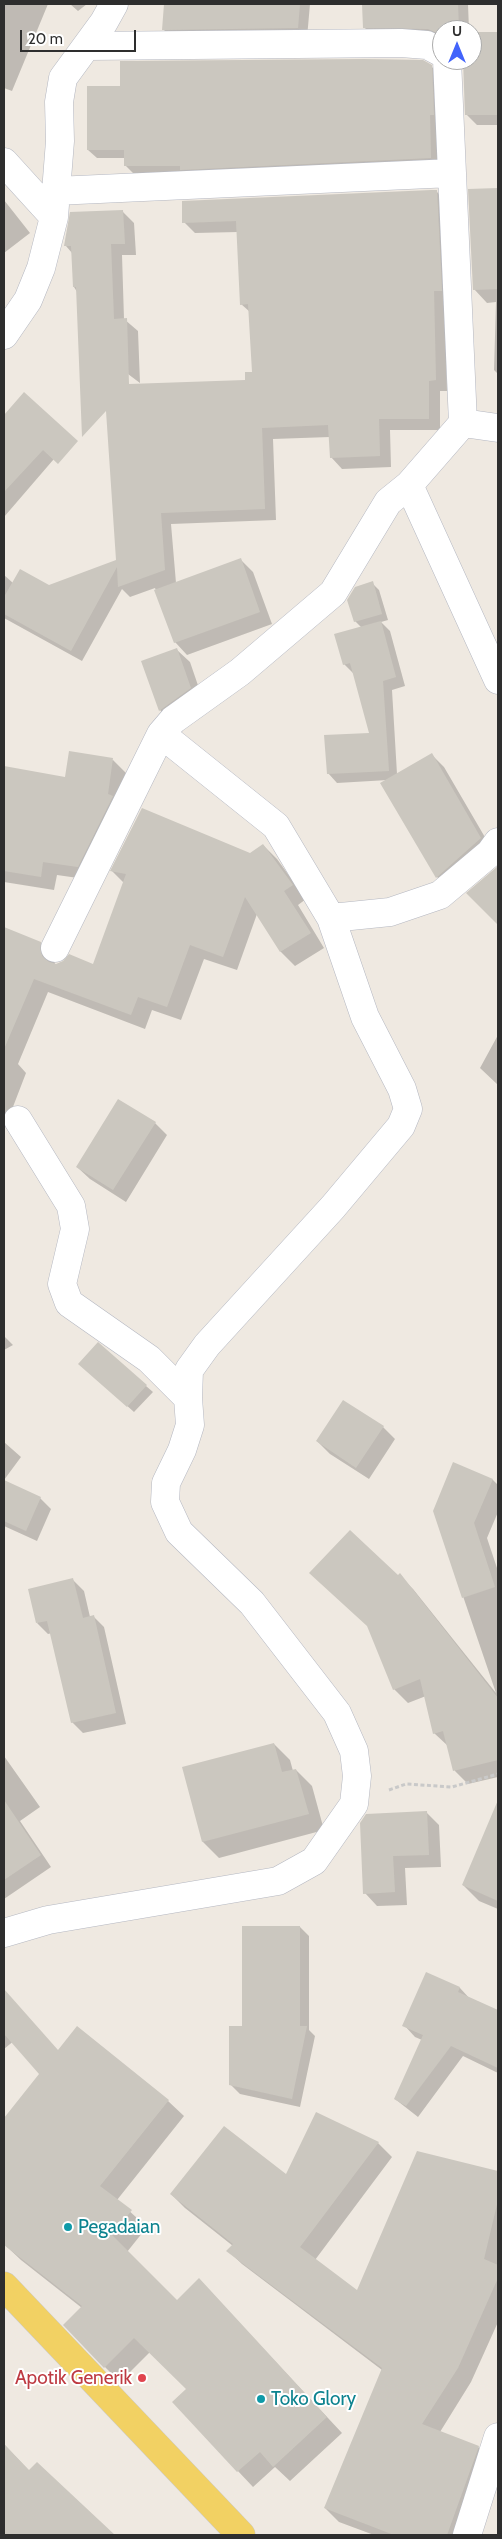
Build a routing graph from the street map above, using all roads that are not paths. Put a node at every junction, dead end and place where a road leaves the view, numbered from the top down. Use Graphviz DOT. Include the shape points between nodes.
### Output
graph roads {
  1 [pos="114,4"];
  2 [pos="87,46"];
  3 [pos="432,48"];
  4 [pos="447,70"];
  5 [pos="4,162"];
  6 [pos="452,173"];
  7 [pos="54,204"];
  8 [pos="4,335"];
  9 [pos="463,423"];
  10 [pos="498,428"];
  11 [pos="409,485"];
  12 [pos="498,680"];
  13 [pos="161,734"];
  14 [pos="498,842"];
  15 [pos="331,918"];
  16 [pos="56,948"];
  17 [pos="18,1120"];
  18 [pos="188,1398"];
  19 [pos="4,1933"];
  20 [pos="4,2286"];
  21 [pos="498,2437"];
  22 [pos="239,2535"];
  23 [pos="467,2535"];
  1 -- 2 [label="street"];
  2 -- 3 [label="street" via="401,43"];
  2 -- 7 [label="street" via="63,78"];
  4 -- 6 [label="street"];
  5 -- 7 [label="street"];
  6 -- 7 [label="street"];
  6 -- 9 [label="street"];
  7 -- 8 [label="street" via="41,268 28,300"];
  9 -- 10 [label="street"];
  9 -- 11 [label="street"];
  11 -- 12 [label="street"];
  11 -- 13 [label="street" via="388,502 333,593 240,672 173,720"];
  13 -- 15 [label="street" via="276,826"];
  13 -- 16 [label="street"];
  14 -- 15 [label="street" via="490,853 440,895 390,912"];
  15 -- 18 [label="street" via="365,1016 402,1089 408,1109 401,1126 333,1207 207,1345 189,1370"];
  17 -- 18 [label="street" via="71,1206 74,1229 62,1284 70,1303 149,1359"];
  18 -- 19 [label="street" via="190,1425 166,1483 165,1502 179,1532 252,1603 337,1713 354,1751 357,1776 354,1804 314,1861 278,1881 48,1920"];
  20 -- 22 [label="main road"];
  21 -- 23 [label="street"];
}
